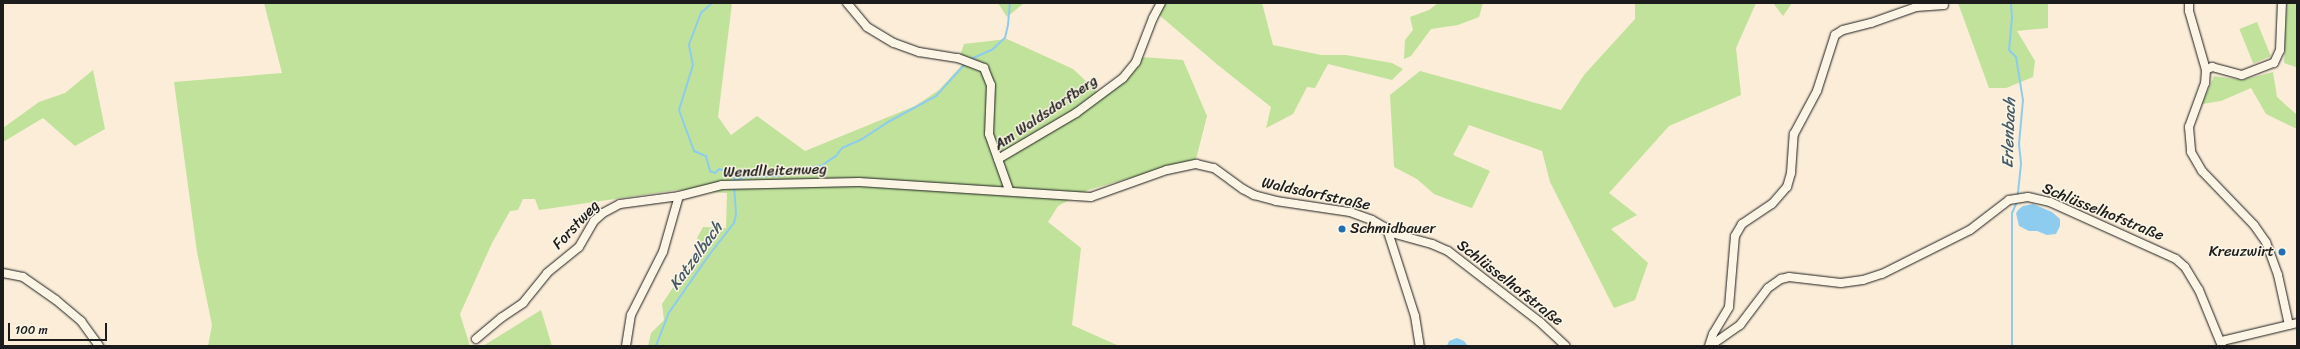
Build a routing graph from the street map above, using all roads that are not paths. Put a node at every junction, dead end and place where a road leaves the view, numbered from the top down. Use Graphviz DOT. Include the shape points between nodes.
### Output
graph roads {
  1 [pos="847,3"];
  2 [pos="1161,3"];
  3 [pos="2189,3"];
  4 [pos="2282,3"];
  5 [pos="1944,5"];
  6 [pos="2206,70"];
  7 [pos="998,160"];
  8 [pos="1009,190"];
  9 [pos="679,196"];
  10 [pos="1388,232"];
  11 [pos="3,273"];
  12 [pos="2293,324"];
  13 [pos="476,339"];
  14 [pos="2222,343"];
  15 [pos="99,346"];
  16 [pos="626,346"];
  17 [pos="1420,346"];
  18 [pos="1566,346"];
  19 [pos="1710,346"];
  1 -- 7 [label="street" via="867,27 894,44 919,52 958,58 984,68 991,85 988,134"];
  2 -- 7 [label="street, Am Waldsdorfberg" via="1136,62 1123,78 1076,113"];
  3 -- 6 [label="street"];
  4 -- 6 [label="street" via="2280,50 2274,63 2242,75 2212,66"];
  5 -- 19 [label="street" via="1916,7 1843,30 1835,35 1816,91 1794,134 1791,172 1787,187 1772,204 1742,224 1735,236 1729,307 1713,334"];
  6 -- 12 [label="street" via="2205,83 2189,127 2191,152 2202,171 2254,224 2266,242"];
  7 -- 8 [label="street, Am Waldsdorfberg"];
  8 -- 9 [label="street, Wendlleitenweg" via="859,182 722,185"];
  8 -- 10 [label="street, Waldsdorfstraße" via="1091,197 1167,170 1196,164 1214,168 1254,195 1360,215 1380,224"];
  9 -- 13 [label="street, Forstweg" via="620,204 603,213 594,221 579,247 547,273 523,303"];
  9 -- 16 [label="street" via="663,252 631,315"];
  10 -- 17 [label="street" via="1415,316"];
  10 -- 18 [label="street, Schlüsselhofstraße" via="1448,251 1540,322"];
  11 -- 15 [label="street" via="23,277 56,300 81,321"];
  12 -- 14 [label="street"];
  14 -- 19 [label="street, Schlüsselhofstraße" via="2199,290 2176,259 2050,202 2028,197 2009,200 1970,230 1882,274 1841,283 1789,276 1780,279 1768,288 1740,325"];
}
